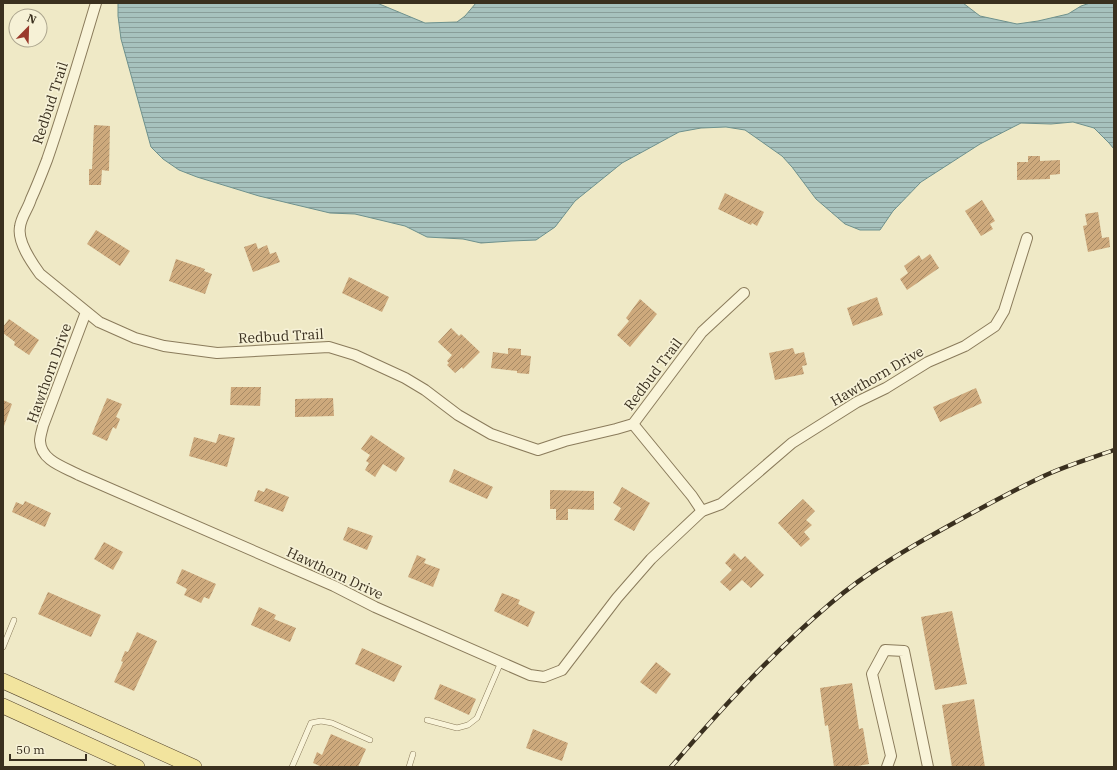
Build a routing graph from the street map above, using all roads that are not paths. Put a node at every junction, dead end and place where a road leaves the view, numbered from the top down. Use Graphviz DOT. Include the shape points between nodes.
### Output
graph roads {
  1 [pos="96,3"];
  2 [pos="1027,238"];
  3 [pos="744,292"];
  4 [pos="86,312"];
  5 [pos="633,424"];
  6 [pos="702,511"];
  7 [pos="14,620"];
  8 [pos="3,647"];
  9 [pos="502,662"];
  10 [pos="3,681"];
  11 [pos="3,706"];
  12 [pos="427,720"];
  13 [pos="370,740"];
  14 [pos="413,754"];
  15 [pos="137,767"];
  16 [pos="194,767"];
  17 [pos="292,767"];
  18 [pos="409,767"];
  19 [pos="888,767"];
  20 [pos="928,767"];
  1 -- 4 [label="street, Redbud Trail" via="63,114 19,228 25,249 40,274"];
  2 -- 6 [label="street, Hawthorn Drive" via="1004,311 995,326 965,346 928,362 886,388 857,402 792,443 721,504"];
  3 -- 5 [label="street, Redbud Trail" via="702,332"];
  4 -- 5 [label="street, Redbud Trail" via="99,322 123,333 172,347 217,353 329,347 355,355 405,378 482,430 538,450"];
  4 -- 9 [label="street, Hawthorn Drive" via="43,426 40,441 42,453 79,475"];
  5 -- 6 [label="street"];
  6 -- 9 [label="street, Hawthorn Drive" via="651,559 616,598 562,670 544,677 530,675"];
  7 -- 8 [label="lane"];
  9 -- 12 [label="lane" via="477,718 468,725 457,728"];
  10 -- 16 [label="main road"];
  11 -- 15 [label="main road"];
  13 -- 17 [label="lane" via="332,723 311,723"];
  14 -- 18 [label="lane"];
  19 -- 20 [label="street" via="891,756 872,674 885,650 904,651"];
}
